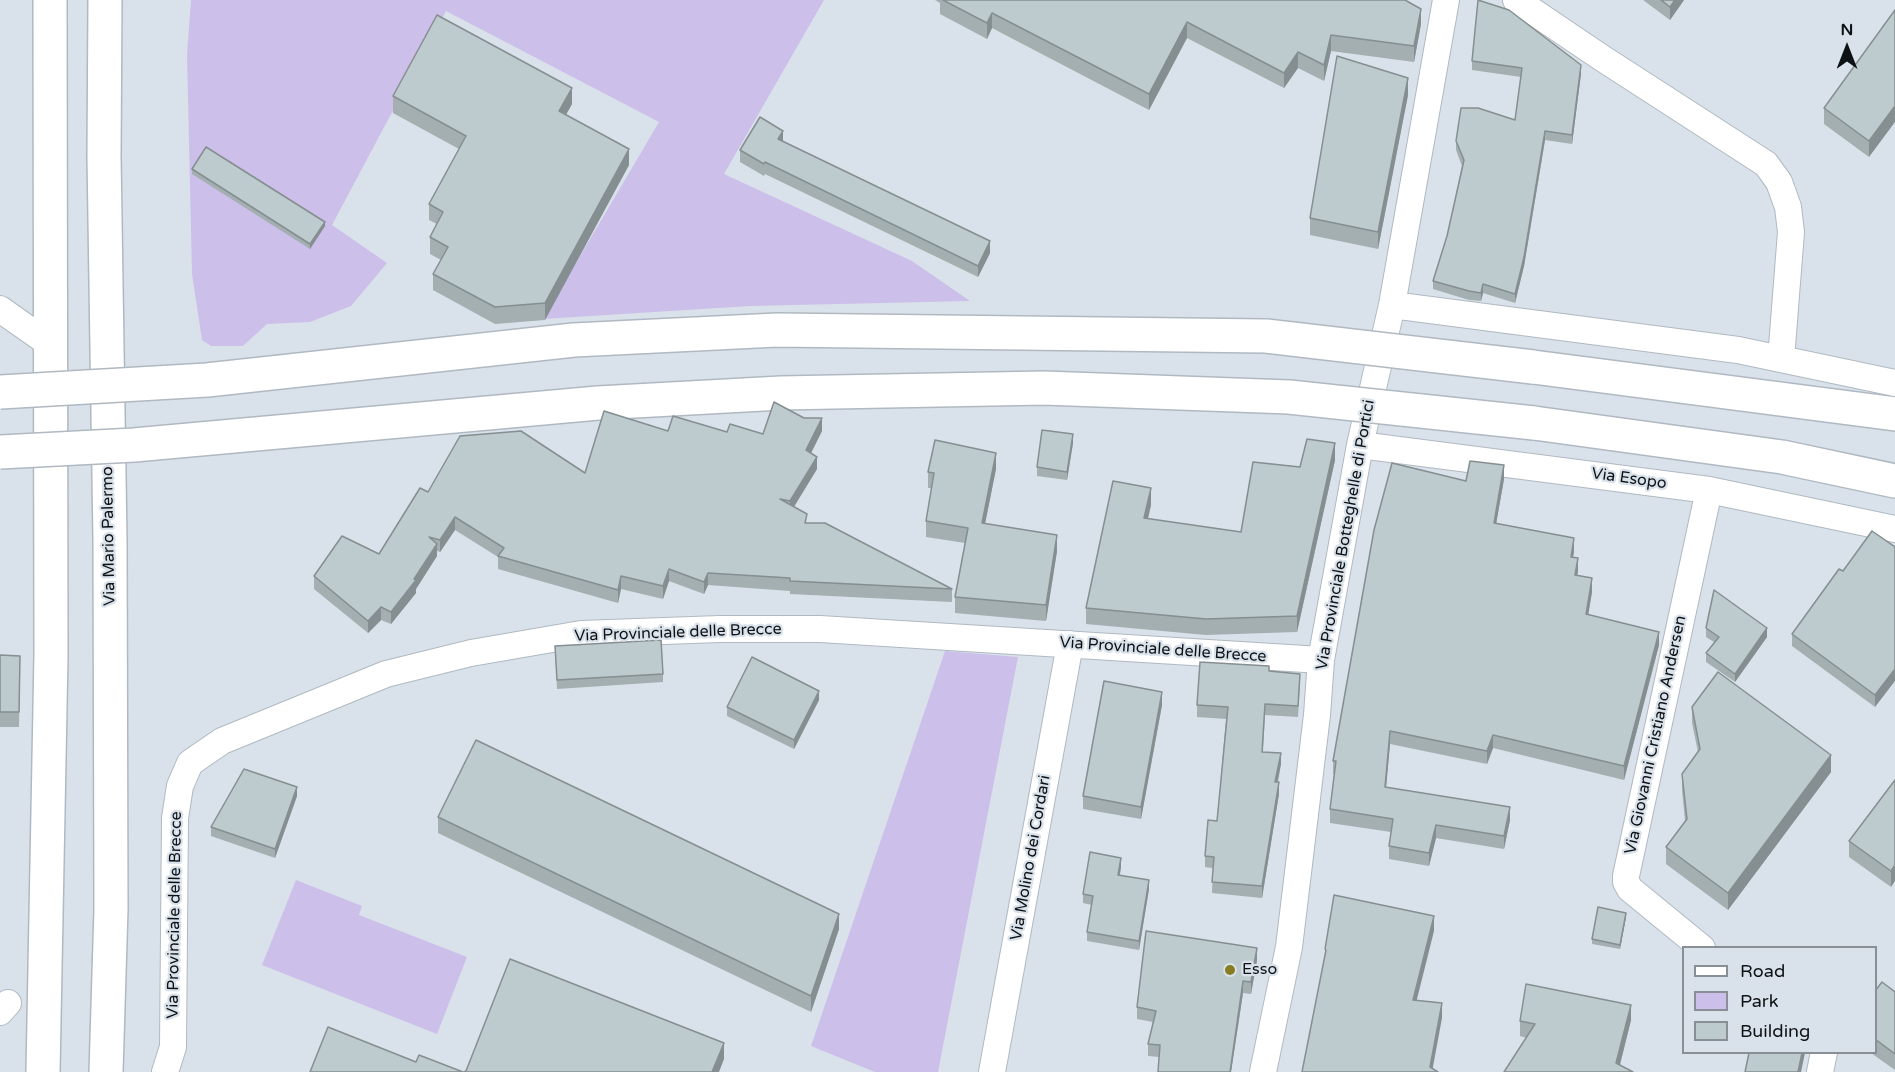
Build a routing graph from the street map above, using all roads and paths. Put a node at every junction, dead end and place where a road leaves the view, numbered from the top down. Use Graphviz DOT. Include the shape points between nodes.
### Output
graph roads {
  1 [pos="50,0"];
  2 [pos="105,0"];
  3 [pos="1446,0"];
  4 [pos="1516,0"];
  5 [pos="1392,305"];
  6 [pos="0,309"];
  7 [pos="51,345"];
  8 [pos="1780,359"];
  9 [pos="1895,383"];
  10 [pos="0,392"];
  11 [pos="1895,414"];
  12 [pos="1360,445"];
  13 [pos="0,452"];
  14 [pos="1895,481"];
  15 [pos="1709,490"];
  16 [pos="1895,529"];
  17 [pos="1070,644"];
  18 [pos="1321,660"];
  19 [pos="1700,946"];
  20 [pos="1824,1054"];
  21 [pos="43,1072"];
  22 [pos="106,1072"];
  23 [pos="165,1072"];
  24 [pos="992,1072"];
  25 [pos="1263,1072"];
  26 [pos="1820,1072"];
  1 -- 7 [label="main road"];
  2 -- 22 [label="main road, Via Mario Palermo" via="111,909"];
  3 -- 5 [label="street, Via Provinciale Botteghelle di Portici"];
  4 -- 8 [label="street" via="1766,164 1779,182 1791,232"];
  5 -- 8 [label="street"];
  5 -- 12 [label="street, Via Provinciale Botteghelle di Portici"];
  6 -- 7 [label="street"];
  7 -- 21 [label="main road" via="51,655"];
  8 -- 9 [label="street"];
  10 -- 11 [label="main road, bridge" via="207,380 574,340 836,330 1266,336"];
  12 -- 15 [label="street, Via Esopo"];
  12 -- 18 [label="street, Via Provinciale Botteghelle di Portici"];
  13 -- 14 [label="main road, bridge" via="134,445 609,403 781,393 1044,388 1289,397 1534,423 1782,457"];
  15 -- 16 [label="street, Via Esopo"];
  15 -- 19 [label="street, Via Giovanni Cristiano Andersen" via="1626,876 1630,889"];
  17 -- 18 [label="street, Via Provinciale delle Brecce"];
  17 -- 23 [label="street, Via Provinciale delle Brecce" via="820,629 581,634 471,653 387,674 222,741 190,763 180,786 175,818 172,1047"];
  17 -- 24 [label="street, Via Molino dei Cordari"];
  18 -- 25 [label="street, Via Provinciale Botteghelle di Portici" via="1289,947"];
  20 -- 26 [label="street"];
}
